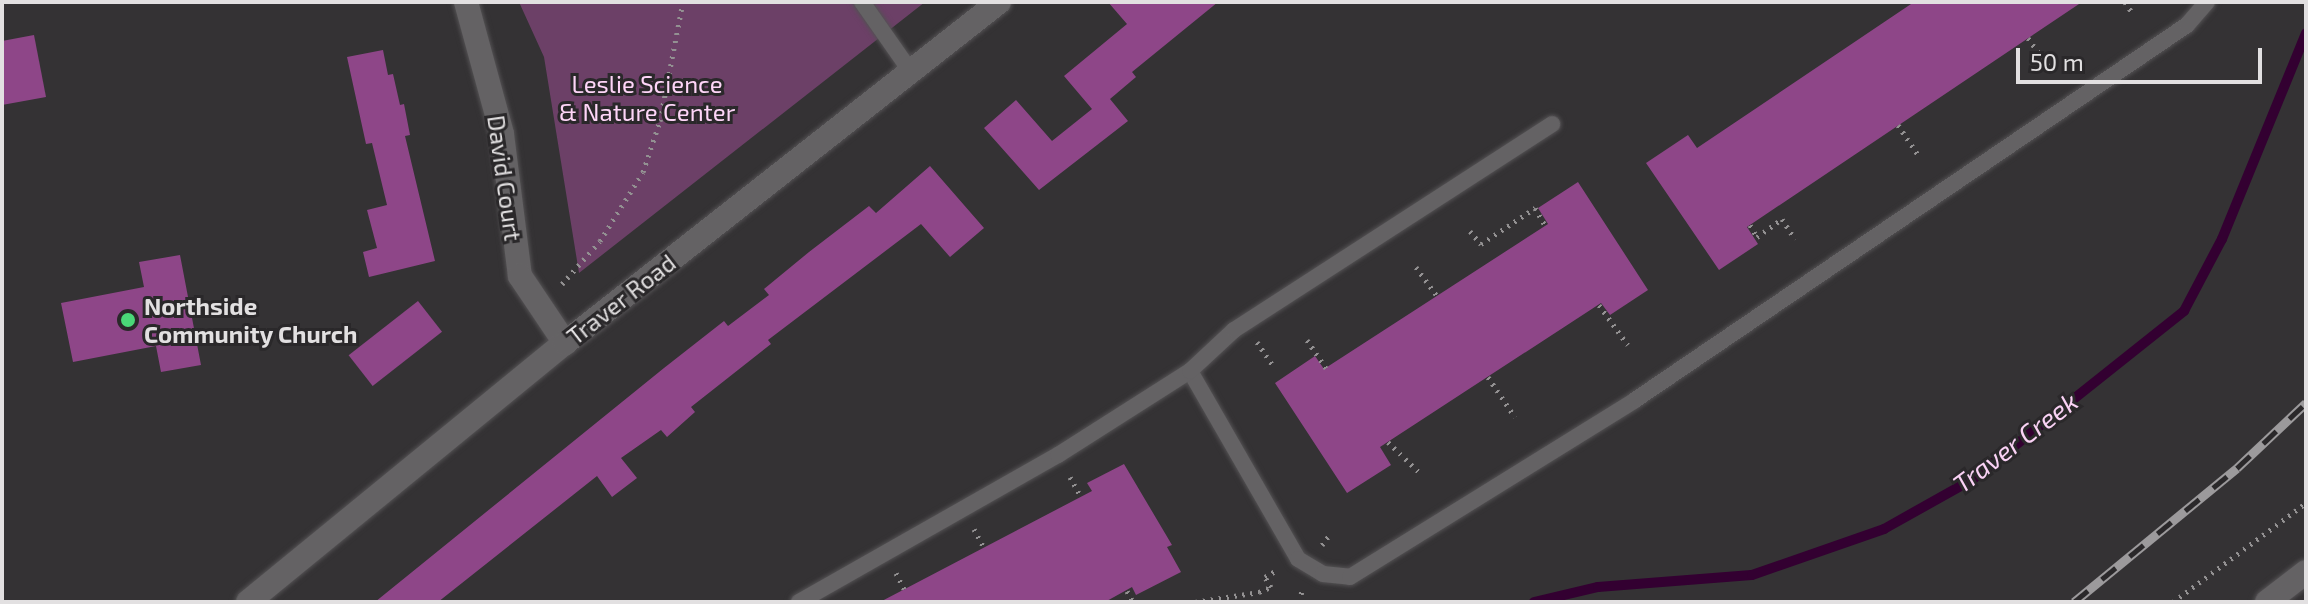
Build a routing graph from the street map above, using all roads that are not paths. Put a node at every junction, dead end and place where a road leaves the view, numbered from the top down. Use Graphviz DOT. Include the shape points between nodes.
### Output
graph roads {
  1 [pos="466,2"];
  2 [pos="862,2"];
  3 [pos="999,2"];
  4 [pos="2207,2"];
  5 [pos="911,72"];
  6 [pos="1552,124"];
  7 [pos="565,343"];
  8 [pos="1190,371"];
  9 [pos="2306,572"];
  10 [pos="248,602"];
  11 [pos="799,602"];
  12 [pos="2267,602"];
  1 -- 7 [label="street, David Court" via="502,134 520,276"];
  2 -- 5 [label="lane"];
  3 -- 5 [label="street, Traver Road"];
  4 -- 8 [label="lane" via="2187,25 1635,400 1350,577 1323,574 1298,559"];
  5 -- 7 [label="street, Traver Road"];
  6 -- 8 [label="lane" via="1234,330"];
  7 -- 10 [label="street, Traver Road"];
  8 -- 11 [label="lane" via="1058,455"];
  9 -- 12 [label="street"];
}
